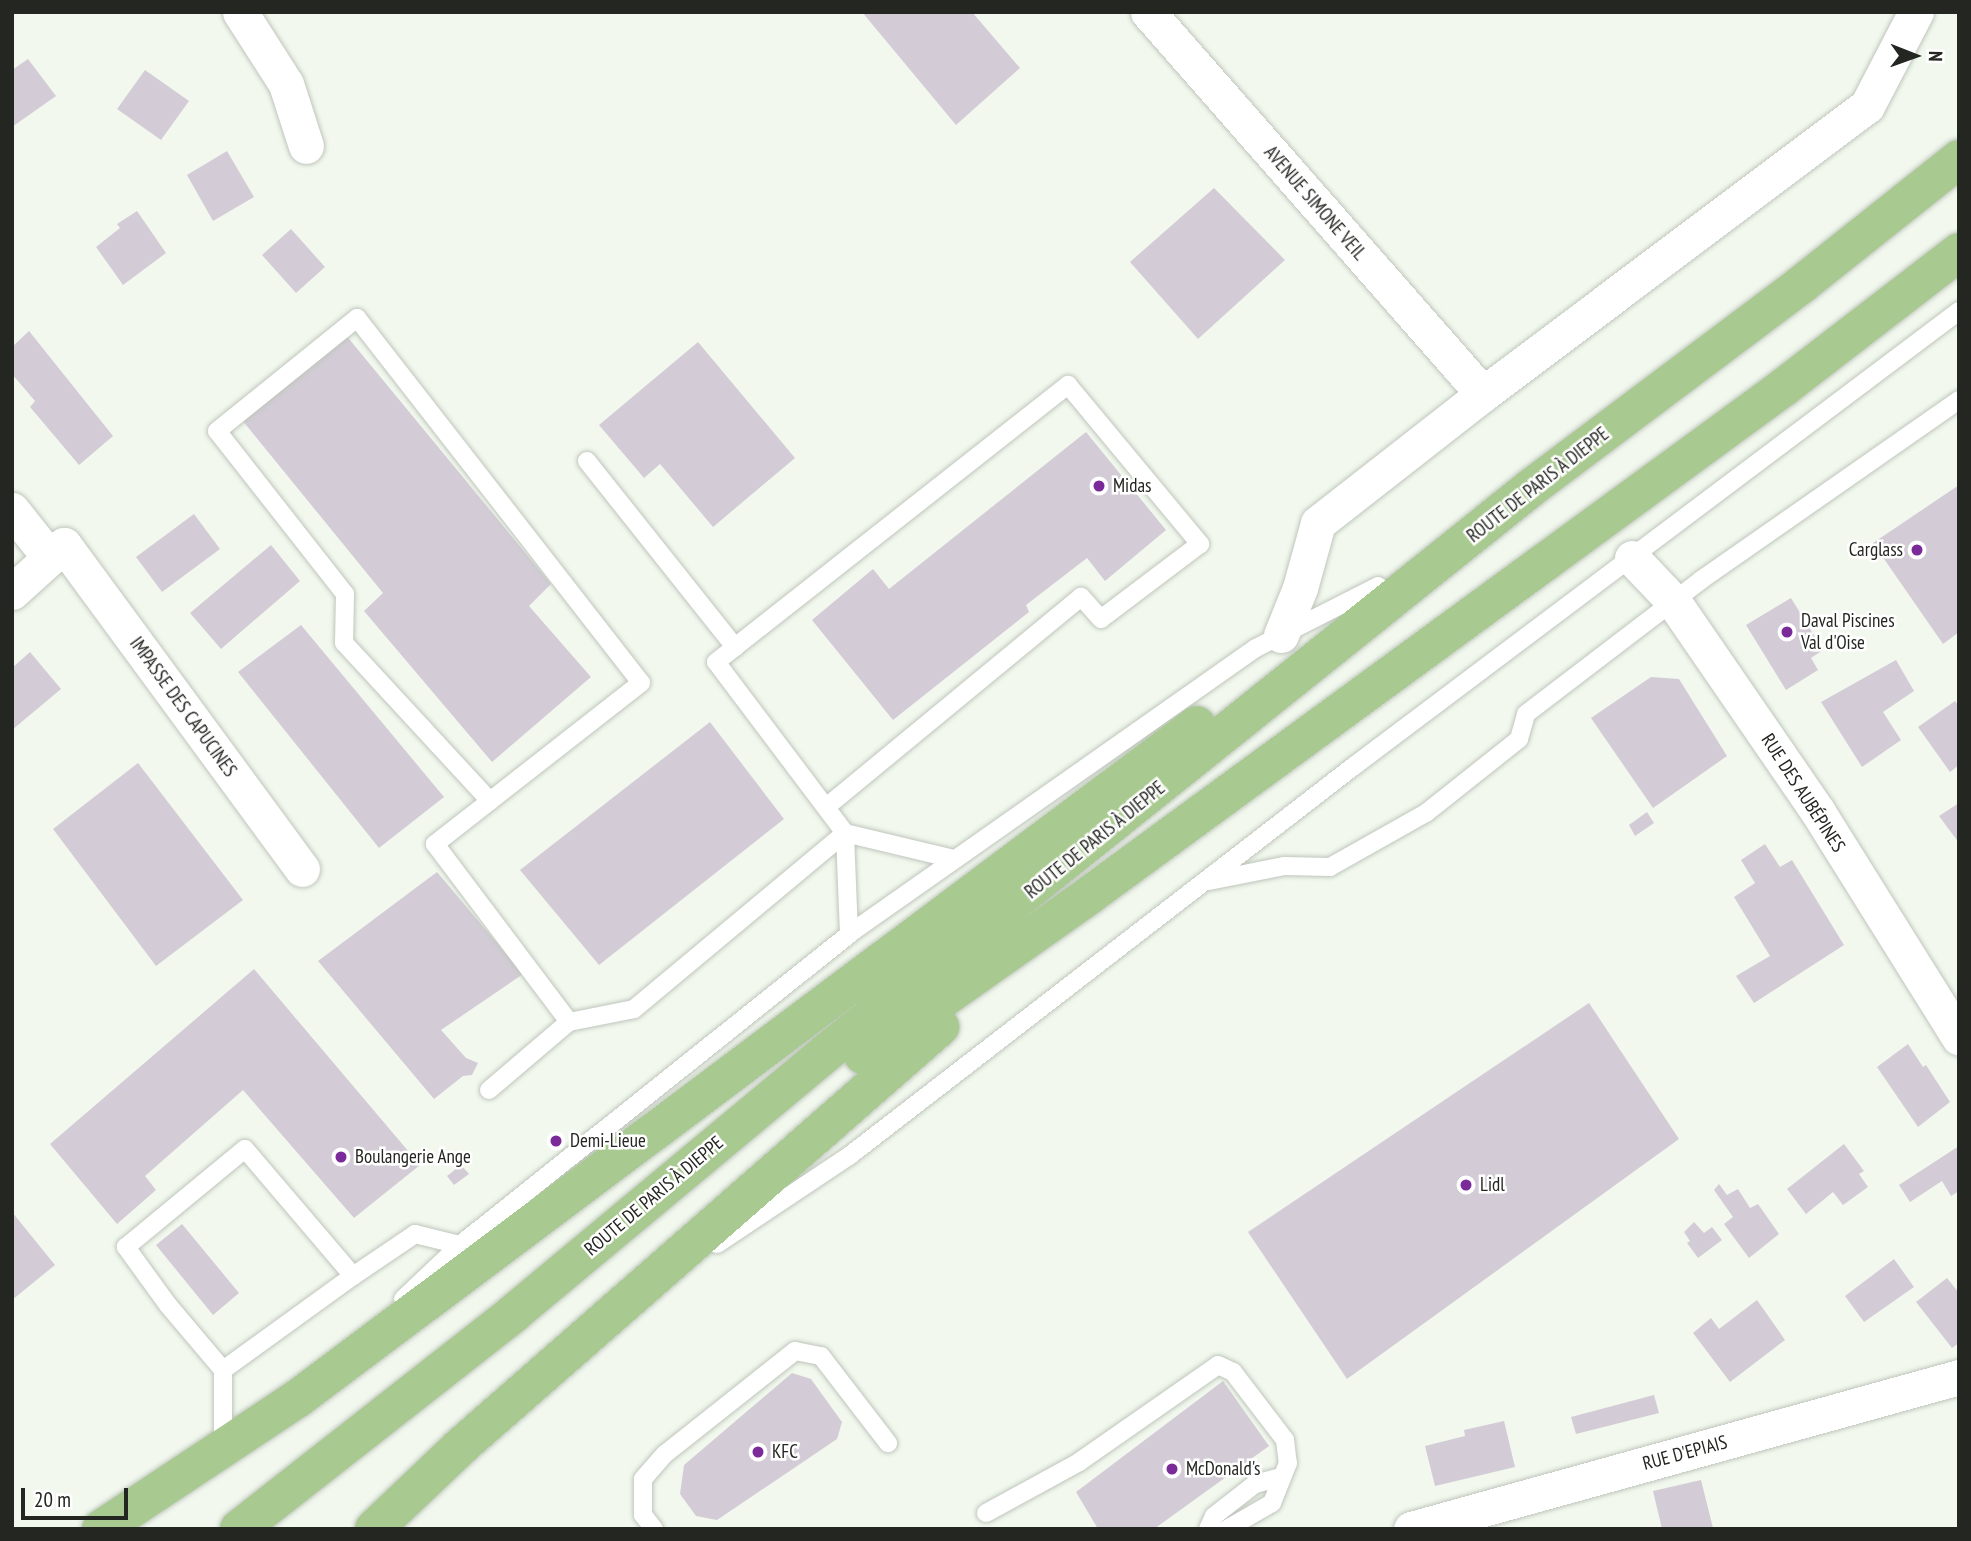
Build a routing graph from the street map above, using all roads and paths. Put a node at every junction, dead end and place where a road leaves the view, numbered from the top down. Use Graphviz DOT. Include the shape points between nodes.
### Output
graph roads {
  1 [pos="240,12"];
  2 [pos="1148,12"];
  3 [pos="1916,12"];
  4 [pos="306,146"];
  5 [pos="1959,159"];
  6 [pos="1959,252"];
  7 [pos="1959,311"];
  8 [pos="1483,394"];
  9 [pos="1959,400"];
  10 [pos="587,461"];
  11 [pos="1532,487"];
  12 [pos="12,510"];
  13 [pos="57,552"];
  14 [pos="1632,558"];
  15 [pos="1378,586"];
  16 [pos="12,592"];
  17 [pos="1674,601"];
  18 [pos="1281,635"];
  19 [pos="734,648"];
  20 [pos="490,801"];
  21 [pos="826,807"];
  22 [pos="845,833"];
  23 [pos="954,859"];
  24 [pos="302,869"];
  25 [pos="1206,881"];
  26 [pos="1091,894"];
  27 [pos="1007,911"];
  28 [pos="849,934"];
  29 [pos="915,937"];
  30 [pos="569,1022"];
  31 [pos="1959,1038"];
  32 [pos="489,1090"];
  33 [pos="460,1245"];
  34 [pos="353,1276"];
  35 [pos="609,1316"];
  36 [pos="223,1370"];
  37 [pos="1959,1377"];
  38 [pos="297,1399"];
  39 [pos="888,1443"];
  40 [pos="223,1448"];
  41 [pos="1282,1477"];
  42 [pos="986,1513"];
  43 [pos="101,1529"];
  44 [pos="239,1529"];
  45 [pos="272,1529"];
  46 [pos="374,1529"];
  47 [pos="654,1529"];
  48 [pos="1208,1529"];
  49 [pos="1227,1529"];
  50 [pos="1411,1529"];
  1 -- 4 [label="street" via="286,84"];
  2 -- 8 [label="street, AVENUE SIMONE VEIL"];
  3 -- 8 [label="street" via="1867,106"];
  5 -- 11 [label="main road, ROUTE DE PARIS À DIEPPE"];
  6 -- 26 [label="main road, ROUTE DE PARIS À DIEPPE" via="1784,387"];
  7 -- 14 [label="lane"];
  8 -- 18 [label="street" via="1318,523"];
  9 -- 17 [label="lane"];
  10 -- 19 [label="lane"];
  11 -- 15 [label="main road"];
  11 -- 27 [label="main road, ROUTE DE PARIS À DIEPPE"];
  12 -- 13 [label="street, IMPASSE DES CAPUCINES"];
  13 -- 16 [label="street"];
  13 -- 24 [label="street, IMPASSE DES CAPUCINES"];
  14 -- 17 [label="street, RUE DES AUBÉPINES"];
  14 -- 25 [label="lane"];
  15 -- 18 [label="lane"];
  15 -- 29 [label="main road"];
  17 -- 25 [label="lane" via="1526,713 1519,739 1426,813 1330,867 1284,866"];
  17 -- 31 [label="street, RUE DES AUBÉPINES" via="1818,812"];
  18 -- 23 [label="lane"];
  19 -- 21 [label="lane" via="716,662"];
  19 -- 21 [label="lane" via="1068,385 1200,544 1101,619 1081,597"];
  20 -- 20 [label="lane" via="641,683 357,318 217,431 345,594 344,643"];
  20 -- 30 [label="lane" via="435,844"];
  21 -- 22 [label="lane"];
  22 -- 23 [label="lane"];
  22 -- 28 [label="lane"];
  22 -- 30 [label="lane" via="634,1009"];
  23 -- 28 [label="lane"];
  25 -- 35 [label="lane" via="849,1156"];
  26 -- 35 [label="main road"];
  26 -- 45 [label="main road, ROUTE DE PARIS À DIEPPE" via="809,1093"];
  27 -- 29 [label="lane"];
  27 -- 44 [label="main road, ROUTE DE PARIS À DIEPPE" via="827,1052 514,1313"];
  28 -- 33 [label="lane"];
  29 -- 38 [label="main road"];
  30 -- 32 [label="lane"];
  33 -- 34 [label="lane" via="415,1234"];
  33 -- 38 [label="lane"];
  34 -- 36 [label="lane"];
  34 -- 36 [label="lane" via="245,1149 126,1247"];
  35 -- 46 [label="main road"];
  36 -- 40 [label="lane"];
  37 -- 50 [label="street, RUE D'EPIAIS"];
  38 -- 40 [label="main road"];
  39 -- 47 [label="lane" via="821,1356 795,1351 665,1454 643,1479 643,1515"];
  40 -- 43 [label="main road"];
  41 -- 42 [label="lane" via="1288,1463 1285,1440 1233,1372 1218,1365 1079,1462"];
  41 -- 48 [label="lane" via="1255,1484 1214,1516"];
  41 -- 49 [label="lane" via="1272,1503"];
}
